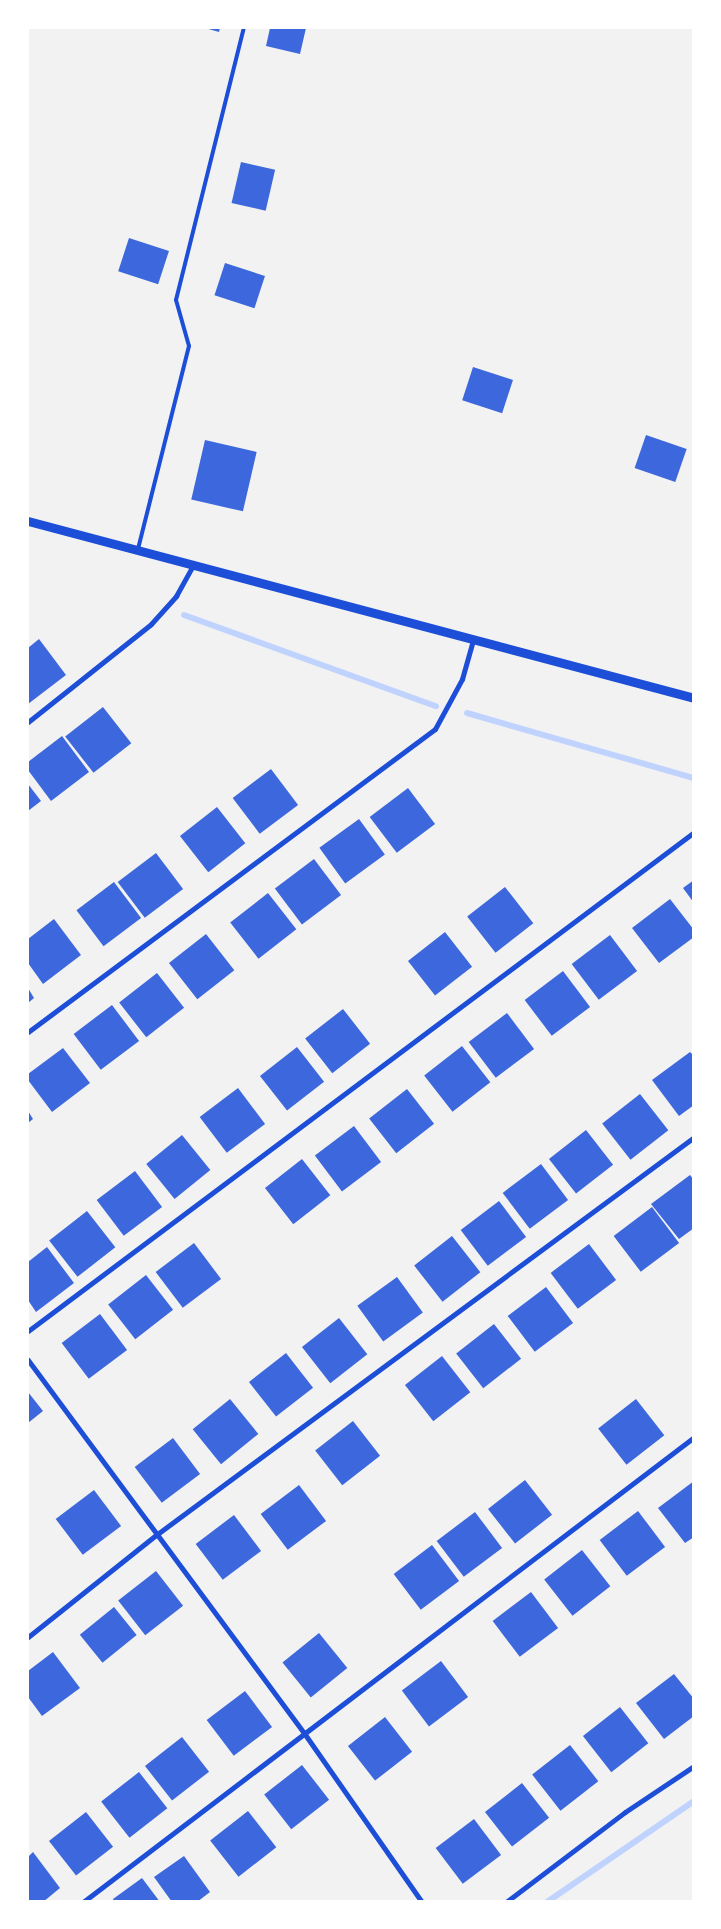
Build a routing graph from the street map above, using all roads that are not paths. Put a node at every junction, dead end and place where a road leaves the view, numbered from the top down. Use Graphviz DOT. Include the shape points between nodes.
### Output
graph roads {
  1 [pos="244,28"];
  2 [pos="28,521"];
  3 [pos="138,549"];
  4 [pos="194,564"];
  5 [pos="474,640"];
  6 [pos="694,698"];
  7 [pos="28,722"];
  8 [pos="694,832"];
  9 [pos="28,1032"];
  10 [pos="694,1137"];
  11 [pos="28,1331"];
  12 [pos="28,1360"];
  13 [pos="694,1437"];
  14 [pos="156,1535"];
  15 [pos="28,1637"];
  16 [pos="304,1733"];
  17 [pos="694,1766"];
  18 [pos="83,1902"];
  19 [pos="422,1902"];
  20 [pos="506,1902"];
  1 -- 3 [label="lane" via="176,300 189,346"];
  2 -- 3 [label="street"];
  3 -- 4 [label="street"];
  4 -- 5 [label="street"];
  4 -- 7 [label="street" via="176,596 151,624"];
  5 -- 6 [label="street"];
  5 -- 9 [label="street" via="462,679 435,730"];
  8 -- 11 [label="street"];
  10 -- 14 [label="street"];
  12 -- 14 [label="street"];
  13 -- 16 [label="street"];
  14 -- 15 [label="street"];
  14 -- 16 [label="street"];
  16 -- 18 [label="street"];
  16 -- 19 [label="street"];
  17 -- 20 [label="street" via="625,1812"];
}
